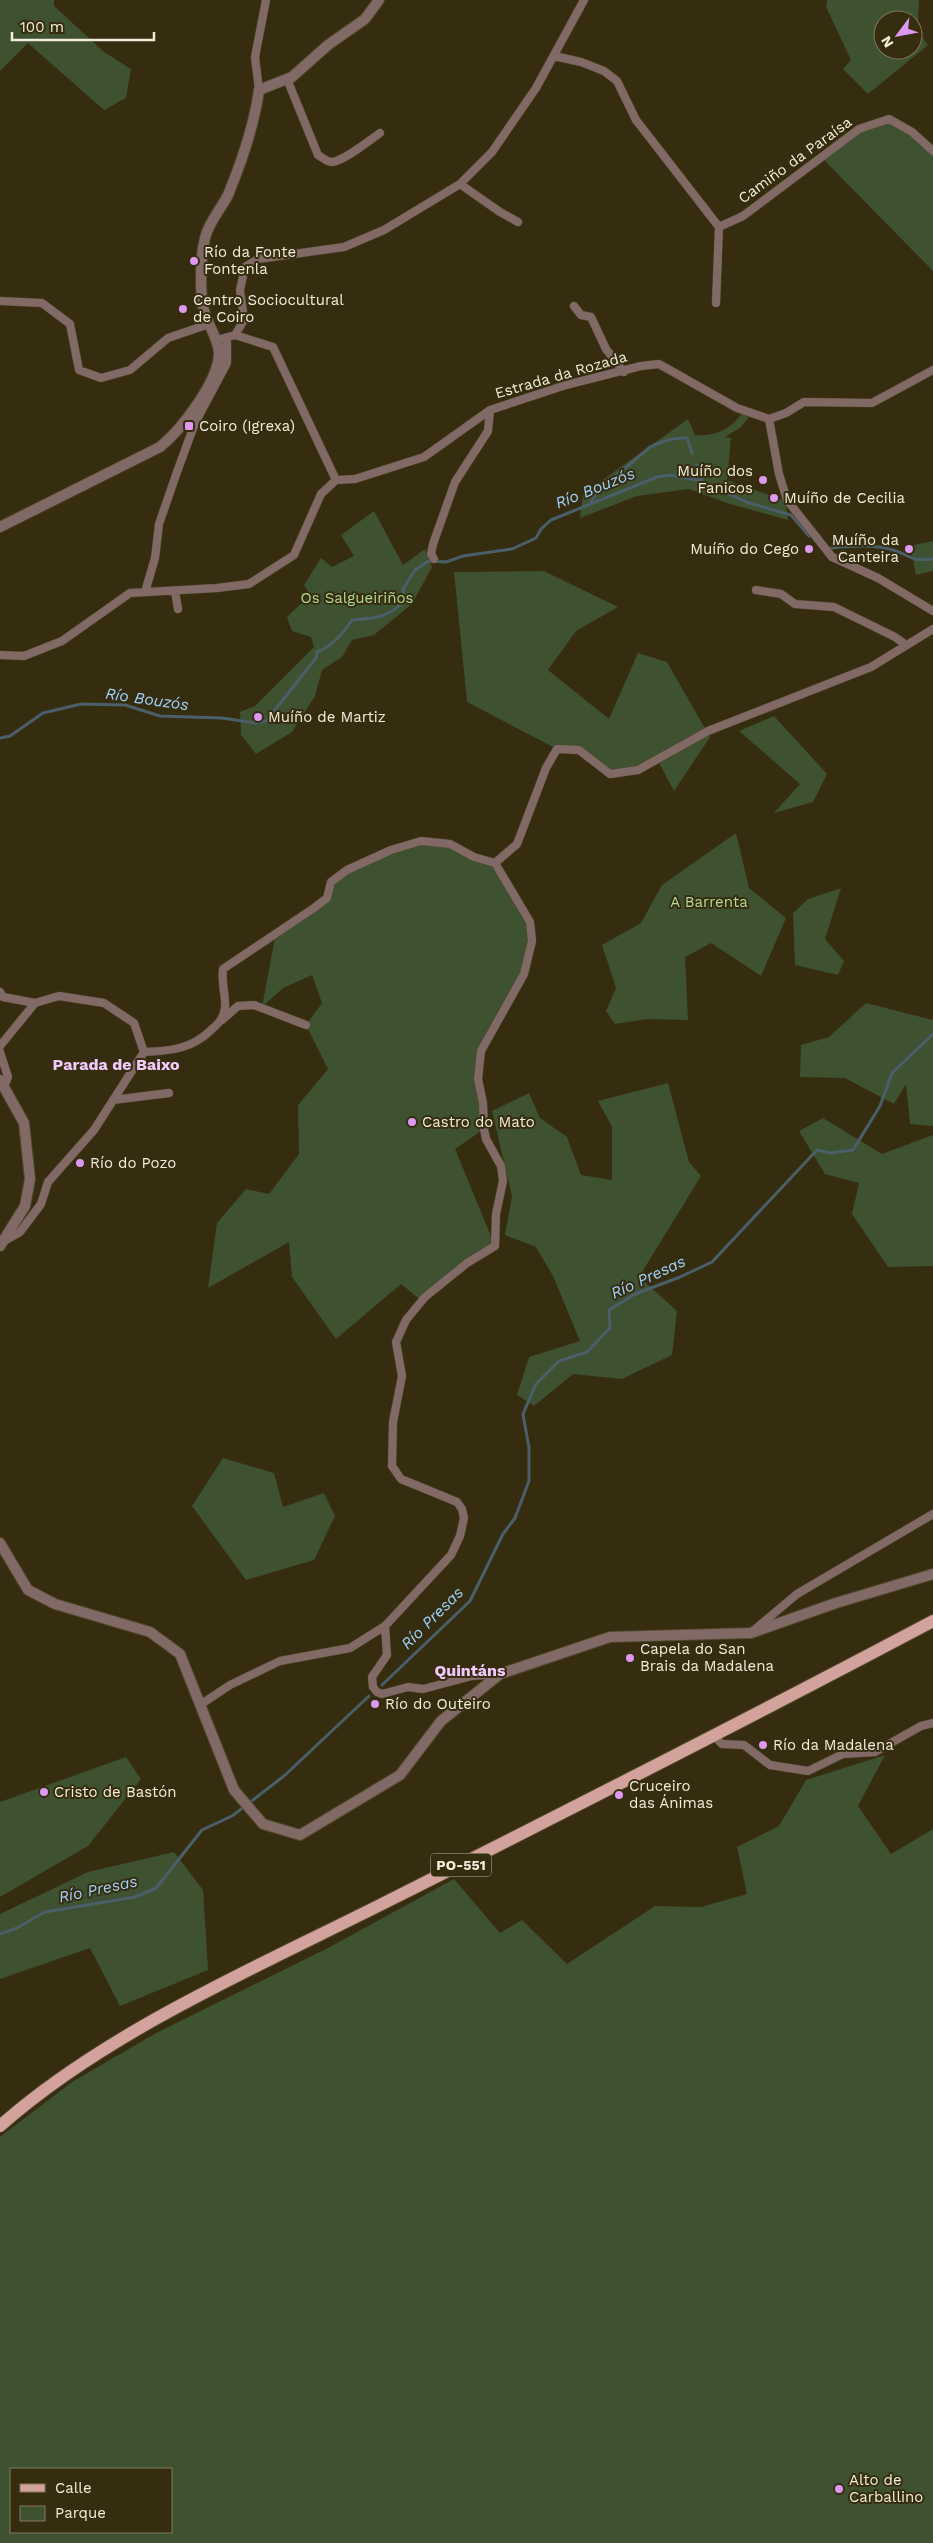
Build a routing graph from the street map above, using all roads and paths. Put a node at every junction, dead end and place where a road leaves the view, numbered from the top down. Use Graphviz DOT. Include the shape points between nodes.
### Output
graph roads {
  1 [pos="266,0"];
  2 [pos="379,0"];
  3 [pos="584,0"];
  4 [pos="554,56"];
  5 [pos="286,79"];
  6 [pos="259,90"];
  7 [pos="380,133"];
  8 [pos="933,151"];
  9 [pos="460,184"];
  10 [pos="518,222"];
  11 [pos="719,228"];
  12 [pos="0,301"];
  13 [pos="716,303"];
  14 [pos="574,306"];
  15 [pos="209,324"];
  16 [pos="234,335"];
  17 [pos="221,339"];
  18 [pos="933,370"];
  19 [pos="624,372"];
  20 [pos="490,410"];
  21 [pos="769,419"];
  22 [pos="336,480"];
  23 [pos="0,527"];
  24 [pos="434,559"];
  25 [pos="756,590"];
  26 [pos="175,591"];
  27 [pos="145,592"];
  28 [pos="178,610"];
  29 [pos="933,611"];
  30 [pos="933,628"];
  31 [pos="906,645"];
  32 [pos="0,655"];
  33 [pos="494,863"];
  34 [pos="0,992"];
  35 [pos="35,1003"];
  36 [pos="220,1022"];
  37 [pos="306,1025"];
  38 [pos="0,1046"];
  39 [pos="0,1052"];
  40 [pos="144,1052"];
  41 [pos="2,1084"];
  42 [pos="170,1093"];
  43 [pos="113,1100"];
  44 [pos="1,1244"];
  45 [pos="933,1514"];
  46 [pos="0,1543"];
  47 [pos="933,1574"];
  48 [pos="933,1621"];
  49 [pos="384,1626"];
  50 [pos="751,1633"];
  51 [pos="500,1674"];
  52 [pos="200,1704"];
  53 [pos="933,1723"];
  54 [pos="715,1737"];
  55 [pos="0,2126"];
  1 -- 6 [label="street" via="255,57"];
  2 -- 5 [label="street" via="365,19"];
  3 -- 4 [label="street"];
  4 -- 9 [label="street" via="492,152"];
  4 -- 11 [label="street" via="589,65 617,81 636,120"];
  5 -- 6 [label="street"];
  5 -- 7 [label="street" via="318,155 324,160 340,160"];
  6 -- 15 [label="street" via="247,148 227,197 205,237 202,280 205,316"];
  8 -- 11 [label="street, Camiño da Paraísa" via="912,132 889,119 859,129 743,216"];
  9 -- 10 [label="street"];
  9 -- 16 [label="street" via="384,230 344,248 258,259 245,267 240,290 244,320"];
  11 -- 13 [label="street"];
  12 -- 15 [label="street" via="42,303 70,324 79,370 101,378 130,370 168,338"];
  14 -- 19 [label="street" via="581,315 591,317 606,349"];
  15 -- 17 [label="street"];
  16 -- 17 [label="street"];
  16 -- 22 [label="street" via="273,347"];
  17 -- 23 [label="street" via="216,371 174,436 152,451"];
  17 -- 27 [label="street" via="227,342 226,363 195,423 177,472 160,524"];
  18 -- 21 [label="street" via="872,403 804,402"];
  19 -- 20 [label="street, Estrada da Rozada" via="566,385"];
  19 -- 21 [label="street, Estrada da Rozada" via="659,364 737,408"];
  20 -- 22 [label="street, Estrada da Rozada" via="424,458 355,479"];
  20 -- 24 [label="street" via="488,431 455,482 433,544 431,554"];
  21 -- 29 [label="street" via="787,500 832,557 878,578"];
  22 -- 26 [label="street" via="321,494 294,555 249,584"];
  25 -- 31 [label="street" via="781,594 795,604 834,607"];
  26 -- 27 [label="street"];
  26 -- 28 [label="street"];
  27 -- 32 [label="street" via="130,593 62,641 24,656"];
  30 -- 31 [label="street"];
  31 -- 33 [label="street" via="870,667 708,731 638,770 610,774 578,750 557,749 546,768 517,844"];
  33 -- 36 [label="street" via="450,844 421,841 391,850 347,870 331,882 327,898 222,970 225,1008"];
  33 -- 49 [label="street" via="530,922 532,941 524,974 481,1051 478,1079 484,1129 486,1140 501,1166 503,1181 496,1214 495,1246 425,1297 406,1320 396,1342 402,1376 393,1422 392,1466 401,1479 457,1502 464,1518 451,1555"];
  34 -- 35 [label="street" via="3,997"];
  35 -- 38 [label="street"];
  35 -- 40 [label="street" via="59,996 104,1003 134,1023"];
  36 -- 37 [label="street" via="238,1006 254,1005"];
  36 -- 40 [label="street" via="202,1039 184,1048"];
  39 -- 41 [label="street" via="8,1077"];
  40 -- 43 [label="street"];
  41 -- 44 [label="street" via="24,1123 30,1179 25,1206"];
  42 -- 43 [label="street"];
  43 -- 44 [label="street" via="94,1130 48,1182 41,1204 20,1232"];
  45 -- 50 [label="street" via="797,1594"];
  46 -- 52 [label="street" via="28,1590 55,1604 150,1632 180,1654"];
  47 -- 50 [label="street"];
  48 -- 54 [label="main road, PO-551"];
  49 -- 51 [label="street" via="387,1655 372,1677 377,1692 382,1694 408,1687 423,1689 472,1676"];
  49 -- 52 [label="street" via="350,1648 280,1661 230,1685"];
  50 -- 51 [label="street" via="610,1636"];
  51 -- 52 [label="street" via="441,1722 400,1775 300,1835 263,1824 234,1790"];
  53 -- 54 [label="street" via="920,1726 876,1752 843,1754 808,1771 770,1765 744,1746 722,1744"];
  54 -- 55 [label="main road, PO-551" via="152,2022 34,2096"];
}
